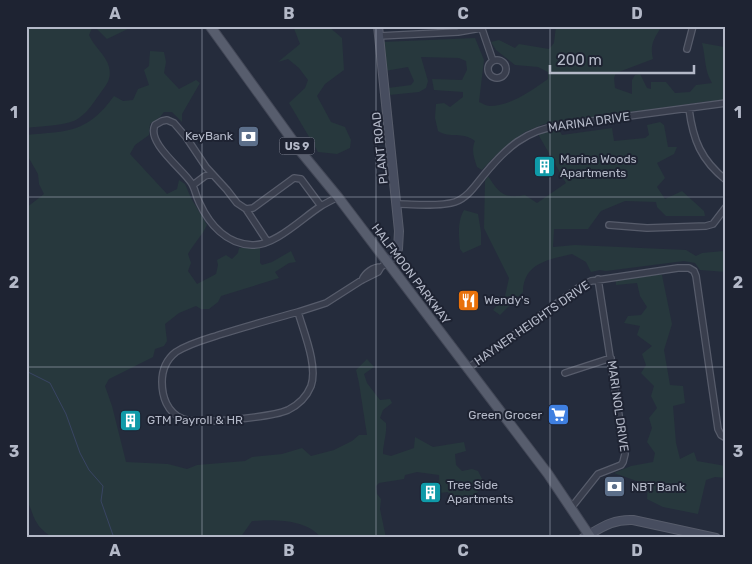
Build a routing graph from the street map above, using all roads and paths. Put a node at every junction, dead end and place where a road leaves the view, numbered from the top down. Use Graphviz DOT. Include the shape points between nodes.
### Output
graph roads {
  1 [pos="210,26"];
  2 [pos="378,26"];
  3 [pos="693,26"];
  4 [pos="481,27"];
  5 [pos="379,36"];
  6 [pos="687,49"];
  7 [pos="493,61"];
  8 [pos="726,103"];
  9 [pos="689,109"];
  10 [pos="212,174"];
  11 [pos="726,180"];
  12 [pos="193,184"];
  13 [pos="338,197"];
  14 [pos="397,204"];
  15 [pos="321,206"];
  16 [pos="726,207"];
  17 [pos="246,209"];
  18 [pos="609,225"];
  19 [pos="267,241"];
  20 [pos="384,265"];
  21 [pos="598,279"];
  22 [pos="298,312"];
  23 [pos="611,358"];
  24 [pos="467,369"];
  25 [pos="565,373"];
  26 [pos="726,438"];
  27 [pos="571,508"];
  28 [pos="588,537"];
  29 [pos="716,538"];
  1 -- 13 [label="main road, HALFMOON PARKWAY / US 9" via="301,152"];
  2 -- 5 [label="street, PLANT ROAD"];
  3 -- 6 [label="street"];
  4 -- 5 [label="street"];
  4 -- 7 [label="street"];
  5 -- 14 [label="street, PLANT ROAD"];
  8 -- 9 [label="street, MARINA DRIVE"];
  9 -- 11 [label="street" via="694,138 704,158"];
  9 -- 14 [label="street, MARINA DRIVE" via="537,130 506,150 472,190 456,202"];
  10 -- 12 [label="street"];
  10 -- 12 [label="street" via="174,123 162,121 154,128 156,140"];
  10 -- 17 [label="street" via="237,204"];
  12 -- 19 [label="street" via="205,214 223,235 245,244 258,245"];
  13 -- 15 [label="street"];
  13 -- 20 [label="main road, HALFMOON PARKWAY / US 9"];
  14 -- 20 [label="street, PLANT ROAD" via="399,244 396,253"];
  15 -- 17 [label="street" via="301,179 294,178 253,208"];
  15 -- 19 [label="street"];
  16 -- 18 [label="street" via="713,224 706,226 647,228"];
  17 -- 19 [label="street"];
  20 -- 22 [label="street" via="378,272 326,303"];
  20 -- 24 [label="main road, HALFMOON PARKWAY / US 9"];
  21 -- 23 [label="street, MARI NOL DRIVE"];
  21 -- 24 [label="street, HAYNER HEIGHTS DRIVE" via="578,288"];
  21 -- 26 [label="street, HAYNER HEIGHTS DRIVE" via="678,268 694,270 718,429"];
  22 -- 22 [label="street" via="202,340 175,353 162,376 163,395 169,407 183,419 201,421 281,413 299,402 308,392 313,372"];
  23 -- 25 [label="street"];
  23 -- 27 [label="street, MARI NOL DRIVE" via="624,459 617,467 598,474"];
  24 -- 27 [label="main road, HALFMOON PARKWAY / US 9"];
  27 -- 28 [label="main road, HALFMOON PARKWAY / US 9"];
  28 -- 29 [label="street" via="613,521 624,519"];
}
